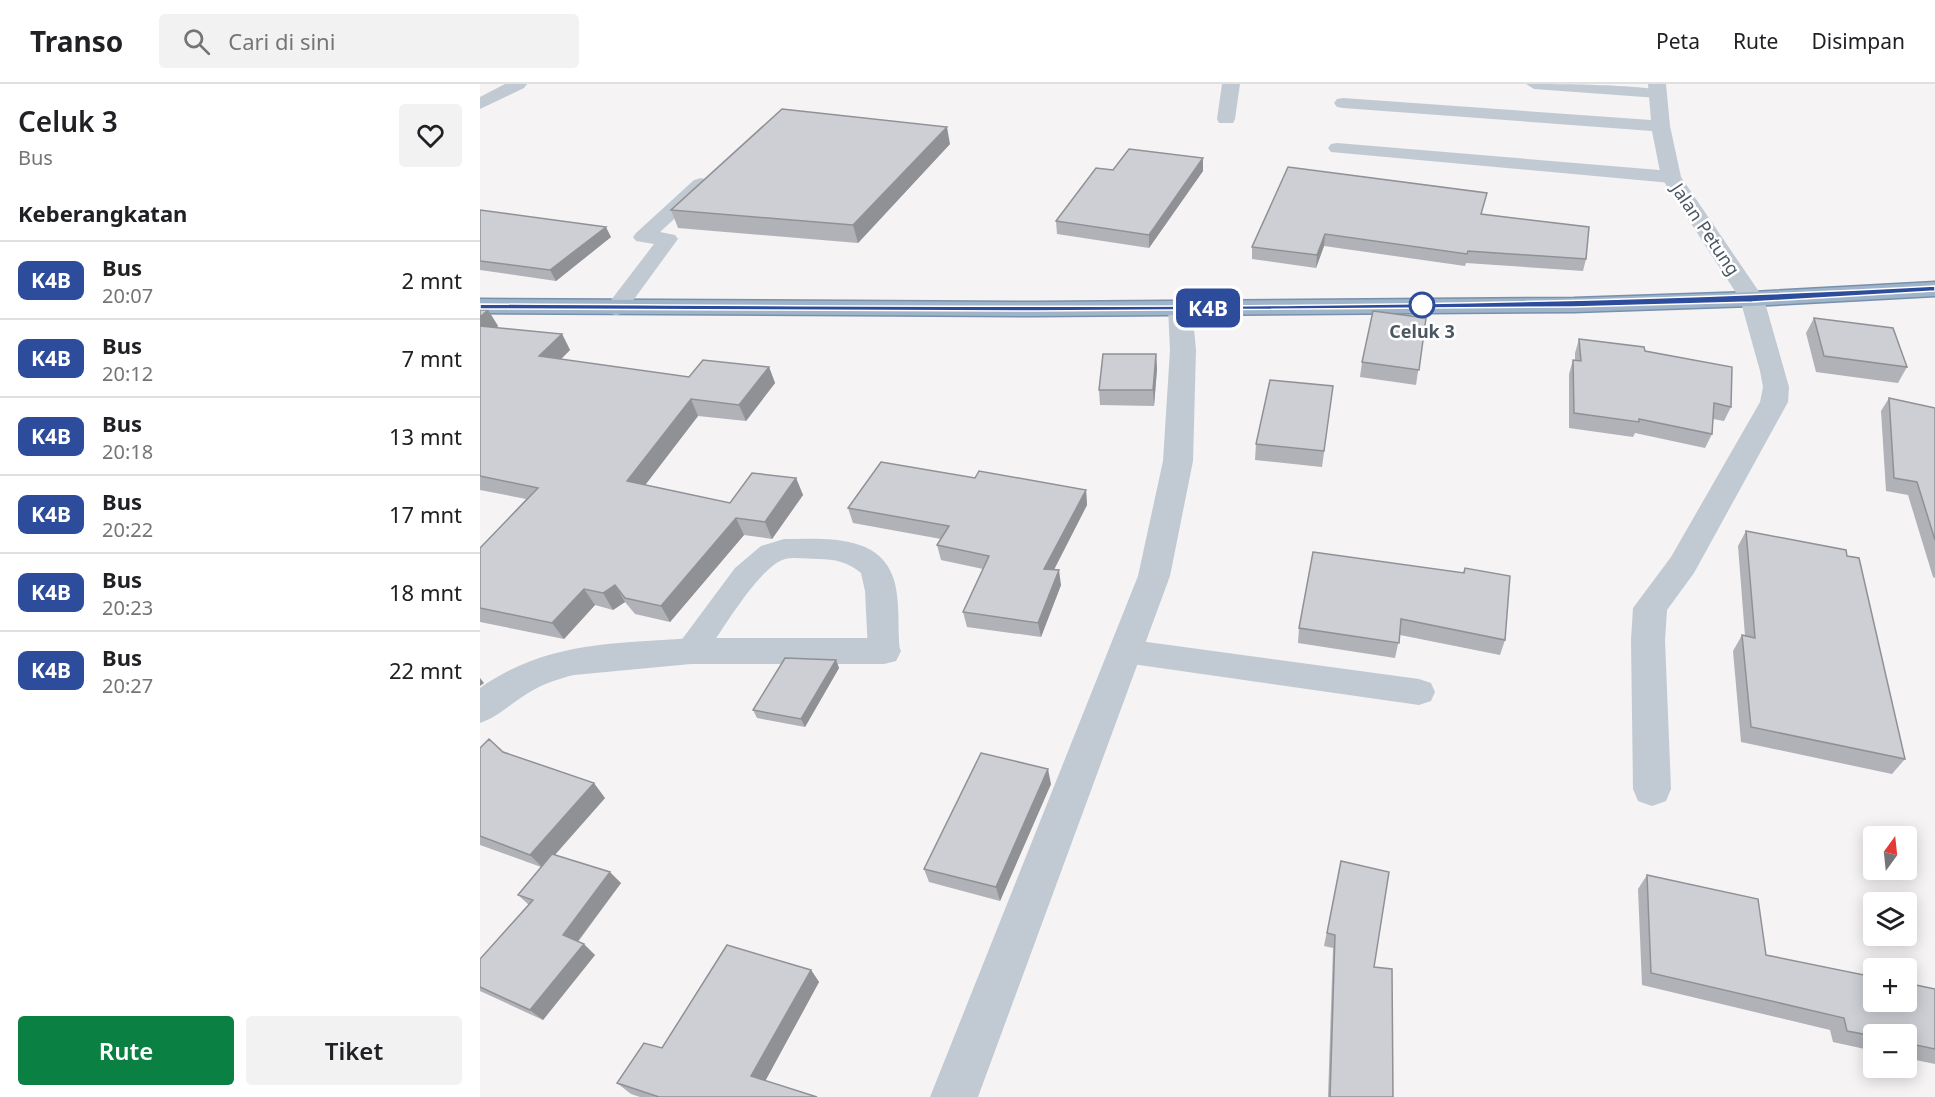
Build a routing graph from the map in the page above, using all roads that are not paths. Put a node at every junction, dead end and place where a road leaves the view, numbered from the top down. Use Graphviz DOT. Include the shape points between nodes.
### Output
graph roads {
  1 [pos="518,84"];
  2 [pos="1231,84"];
  3 [pos="1534,84"];
  4 [pos="1658,88"];
  5 [pos="1343,103"];
  6 [pos="480,104"];
  7 [pos="1226,119"];
  8 [pos="1661,126"];
  9 [pos="1337,148"];
  10 [pos="719,167"];
  11 [pos="1671,177"];
  12 [pos="1935,289"];
  13 [pos="1752,299"];
  14 [pos="480,306"];
  15 [pos="616,308"];
  16 [pos="1180,308"];
  17 [pos="691,651"];
  18 [pos="884,651"];
  19 [pos="1125,651"];
  20 [pos="1419,692"];
  21 [pos="480,708"];
  22 [pos="1652,789"];
  23 [pos="954,1097"];
  1 -- 6 [label="street"];
  2 -- 7 [label="street"];
  3 -- 4 [label="lane"];
  4 -- 8 [label="street, Jalan Petung"];
  5 -- 8 [label="street"];
  8 -- 11 [label="street, Jalan Petung"];
  9 -- 11 [label="lane"];
  10 -- 15 [label="lane" via="643,237 668,239"];
  11 -- 13 [label="street, Jalan Petung"];
  12 -- 13 [label="highway"];
  13 -- 16 [label="highway"];
  13 -- 22 [label="street, Jalan Petung" via="1773,371 1774,402 1683,565 1650,608"];
  14 -- 15 [label="highway"];
  15 -- 16 [label="highway"];
  16 -- 19 [label="street" via="1183,350 1178,461 1154,576"];
  17 -- 18 [label="street"];
  17 -- 18 [label="lane" via="753,565 775,550 784,549 847,552 867,561 878,576"];
  17 -- 21 [label="street" via="574,661 550,667 513,684"];
  19 -- 20 [label="lane"];
  19 -- 23 [label="street"];
}
